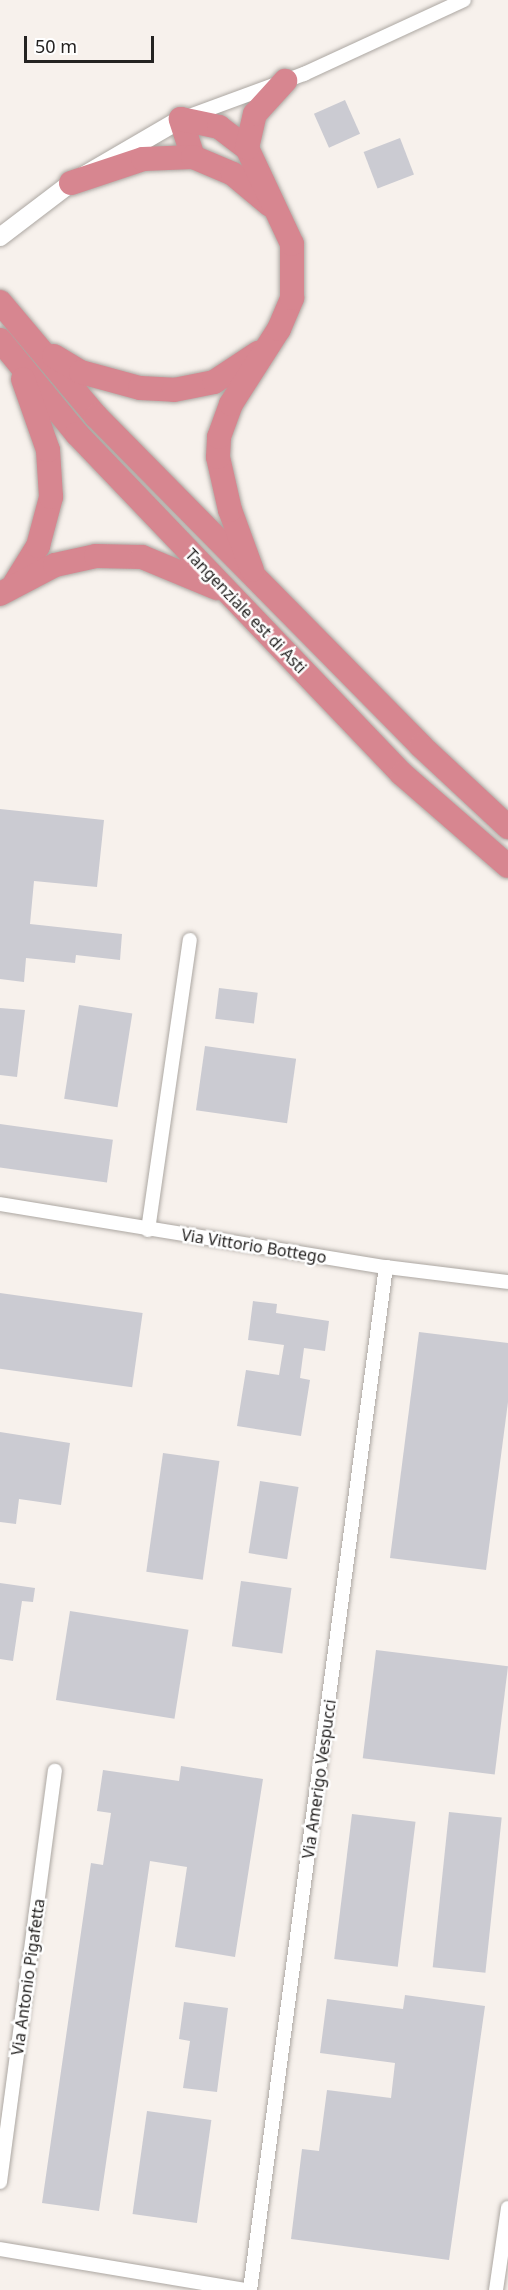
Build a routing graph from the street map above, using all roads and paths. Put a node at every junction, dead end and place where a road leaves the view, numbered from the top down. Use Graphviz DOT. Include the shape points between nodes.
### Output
graph roads {
  1 [pos="464,0"];
  2 [pos="285,81"];
  3 [pos="181,119"];
  4 [pos="247,148"];
  5 [pos="193,157"];
  6 [pos="71,183"];
  7 [pos="276,210"];
  8 [pos="1,236"];
  9 [pos="0,302"];
  10 [pos="38,347"];
  11 [pos="265,348"];
  12 [pos="8,349"];
  13 [pos="255,578"];
  14 [pos="7,588"];
  15 [pos="230,594"];
  16 [pos="508,827"];
  17 [pos="508,866"];
  18 [pos="190,940"];
  19 [pos="0,1204"];
  20 [pos="148,1230"];
  21 [pos="386,1267"];
  22 [pos="508,1282"];
  23 [pos="55,1771"];
  24 [pos="0,2182"];
  25 [pos="508,2208"];
  26 [pos="0,2249"];
  27 [pos="248,2290"];
  28 [pos="496,2290"];
  1 -- 2 [label="street"];
  2 -- 3 [label="street"];
  2 -- 4 [label="highway" via="255,114"];
  3 -- 4 [label="highway" via="219,127"];
  3 -- 5 [label="highway"];
  3 -- 6 [label="street"];
  4 -- 7 [label="highway"];
  5 -- 6 [label="highway" via="143,159"];
  5 -- 7 [label="highway" via="234,174"];
  6 -- 8 [label="street"];
  7 -- 11 [label="highway" via="292,244 294,287 288,313"];
  9 -- 10 [label="highway, Tangenziale est di Asti"];
  10 -- 11 [label="highway" via="81,372 140,388 174,390 214,382"];
  10 -- 13 [label="highway, Tangenziale est di Asti" via="96,416"];
  11 -- 13 [label="highway" via="224,421 218,458 230,510"];
  12 -- 14 [label="highway" via="48,450 51,497 38,546"];
  12 -- 15 [label="highway, Tangenziale est di Asti" via="77,434"];
  13 -- 16 [label="highway, Tangenziale est di Asti" via="421,746"];
  14 -- 15 [label="highway" via="55,565 96,555 142,557"];
  15 -- 17 [label="highway, Tangenziale est di Asti" via="402,774"];
  18 -- 20 [label="street"];
  19 -- 20 [label="street, Via Vittorio Bottego"];
  20 -- 21 [label="street, Via Vittorio Bottego"];
  21 -- 22 [label="street, Via Vittorio Bottego"];
  21 -- 27 [label="street, Via Amerigo Vespucci"];
  23 -- 24 [label="street, Via Antonio Pigafetta"];
  25 -- 28 [label="street"];
  26 -- 27 [label="street"];
}
